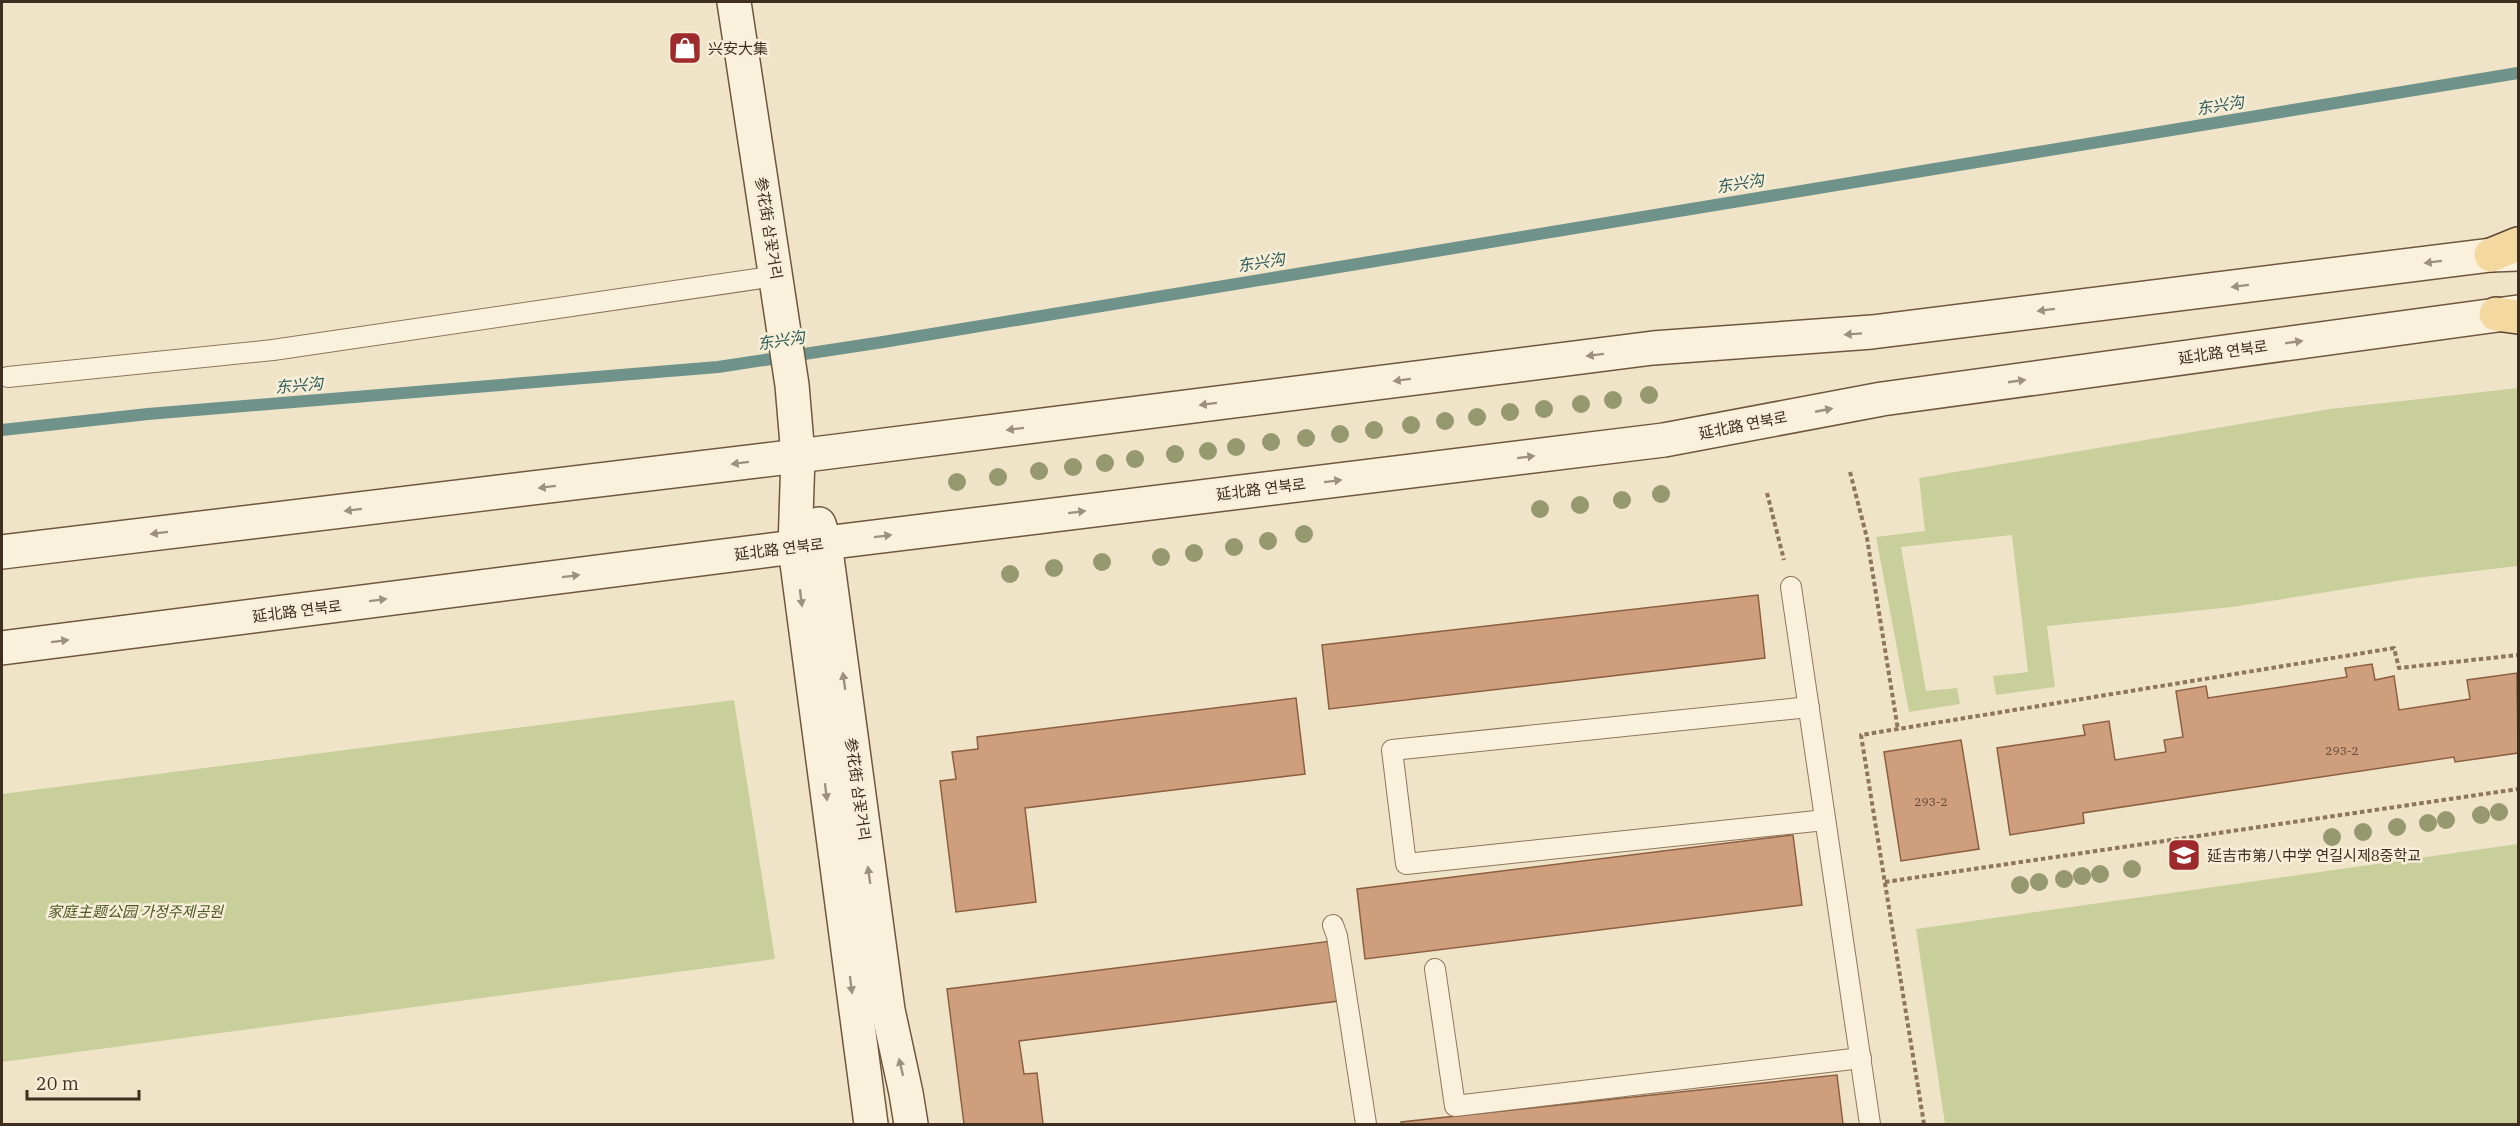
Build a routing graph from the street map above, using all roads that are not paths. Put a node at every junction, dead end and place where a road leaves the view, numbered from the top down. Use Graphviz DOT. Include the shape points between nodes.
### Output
graph roads {
  1 [pos="734,2"];
  2 [pos="2510,251"];
  3 [pos="776,276"];
  4 [pos="2511,314"];
  5 [pos="8,377"];
  6 [pos="798,456"];
  7 [pos="810,545"];
  8 [pos="2,552"];
  9 [pos="1791,587"];
  10 [pos="2,648"];
  11 [pos="1809,707"];
  12 [pos="1825,820"];
  13 [pos="1333,926"];
  14 [pos="1435,969"];
  15 [pos="1861,1058"];
  16 [pos="871,1125"];
  17 [pos="911,1125"];
  18 [pos="1366,1125"];
  19 [pos="1870,1125"];
  1 -- 3 [label="main road, 参花街 삼꽃거리"];
  2 -- 6 [label="main road, one-way" via="1872,332 1653,348"];
  3 -- 5 [label="lane" via="273,350"];
  3 -- 6 [label="main road, 参花街 삼꽃거리"];
  7 -- 4 [label="main road, 延北路 연북로, one-way" via="1664,440 1882,399"];
  6 -- 7 [label="main road, 参花街 삼꽃거리"];
  6 -- 8 [label="main road, one-way"];
  10 -- 7 [label="main road, 延北路 연북로, one-way"];
  7 -- 16 [label="main road, 参花街 삼꽃거리, one-way"];
  17 -- 7 [label="main road, 参花街 삼꽃거리, one-way"];
  9 -- 11 [label="lane"];
  11 -- 12 [label="lane"];
  11 -- 12 [label="lane" via="1392,750 1406,864"];
  12 -- 15 [label="lane"];
  13 -- 18 [label="lane"];
  14 -- 15 [label="lane" via="1455,1106"];
  15 -- 19 [label="lane"];
}
